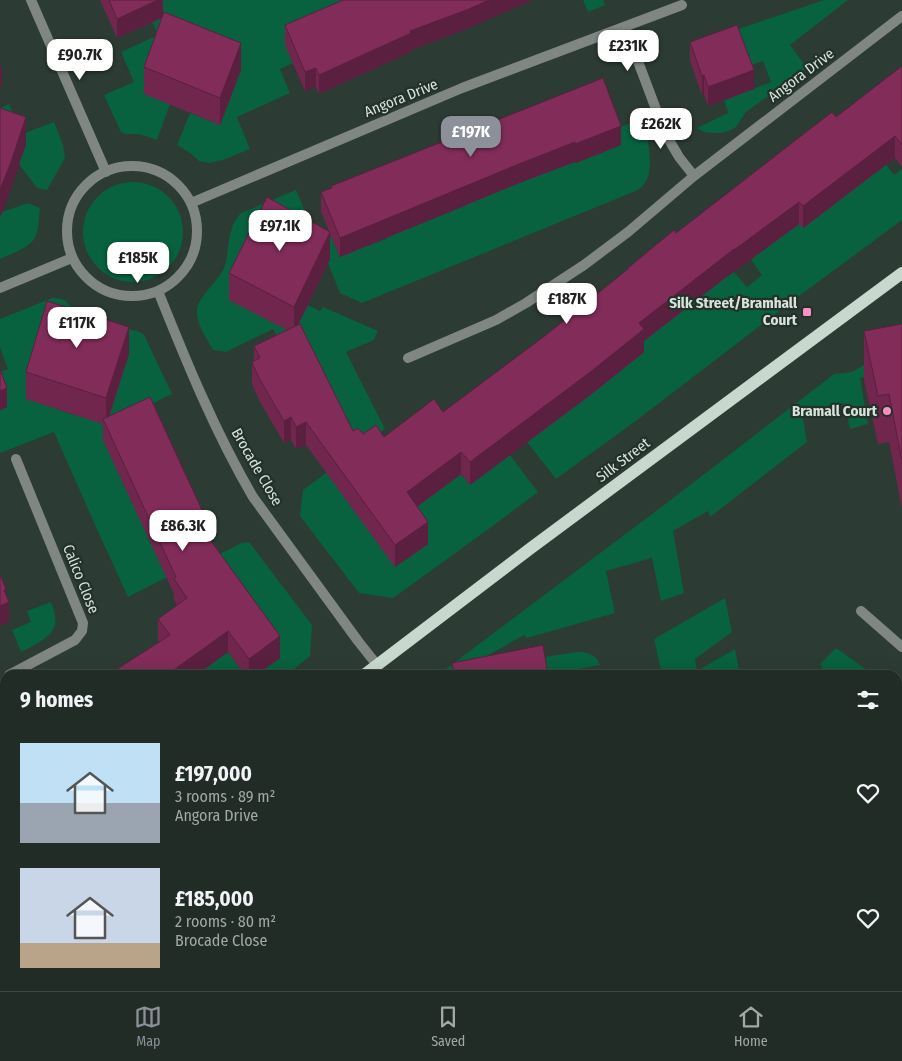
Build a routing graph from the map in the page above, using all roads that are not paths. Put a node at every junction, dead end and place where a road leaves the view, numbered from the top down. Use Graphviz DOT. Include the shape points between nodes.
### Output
graph roads {
  1 [pos="31,0"];
  2 [pos="682,5"];
  3 [pos="902,16"];
  4 [pos="624,27"];
  5 [pos="106,172"];
  6 [pos="694,176"];
  7 [pos="191,203"];
  8 [pos="72,258"];
  9 [pos="902,273"];
  10 [pos="0,288"];
  11 [pos="158,291"];
  12 [pos="408,358"];
  13 [pos="16,459"];
  14 [pos="861,611"];
  15 [pos="902,647"];
  16 [pos="377,665"];
  17 [pos="19,670"];
  18 [pos="370,670"];
  1 -- 5 [label="street"];
  2 -- 4 [label="street, Angora Drive"];
  3 -- 6 [label="street, Angora Drive"];
  4 -- 6 [label="street" via="665,132"];
  4 -- 7 [label="street, Angora Drive" via="462,88"];
  5 -- 7 [label="street" via="125,167 145,167 164,174 180,186"];
  5 -- 8 [label="street" via="89,183 76,199 68,217 67,238"];
  6 -- 12 [label="street, Angora Drive" via="628,232 526,304"];
  7 -- 11 [label="street" via="197,223 196,244 189,264 175,280"];
  8 -- 10 [label="street"];
  8 -- 11 [label="street" via="88,279 118,295 138,296"];
  9 -- 16 [label="main road, Silk Street"];
  11 -- 16 [label="street, Brocade Close" via="206,404 253,497"];
  13 -- 17 [label="street, Calico Close" via="83,623 82,631 75,640"];
  14 -- 15 [label="street"];
  16 -- 18 [label="main road, Silk Street"];
}
